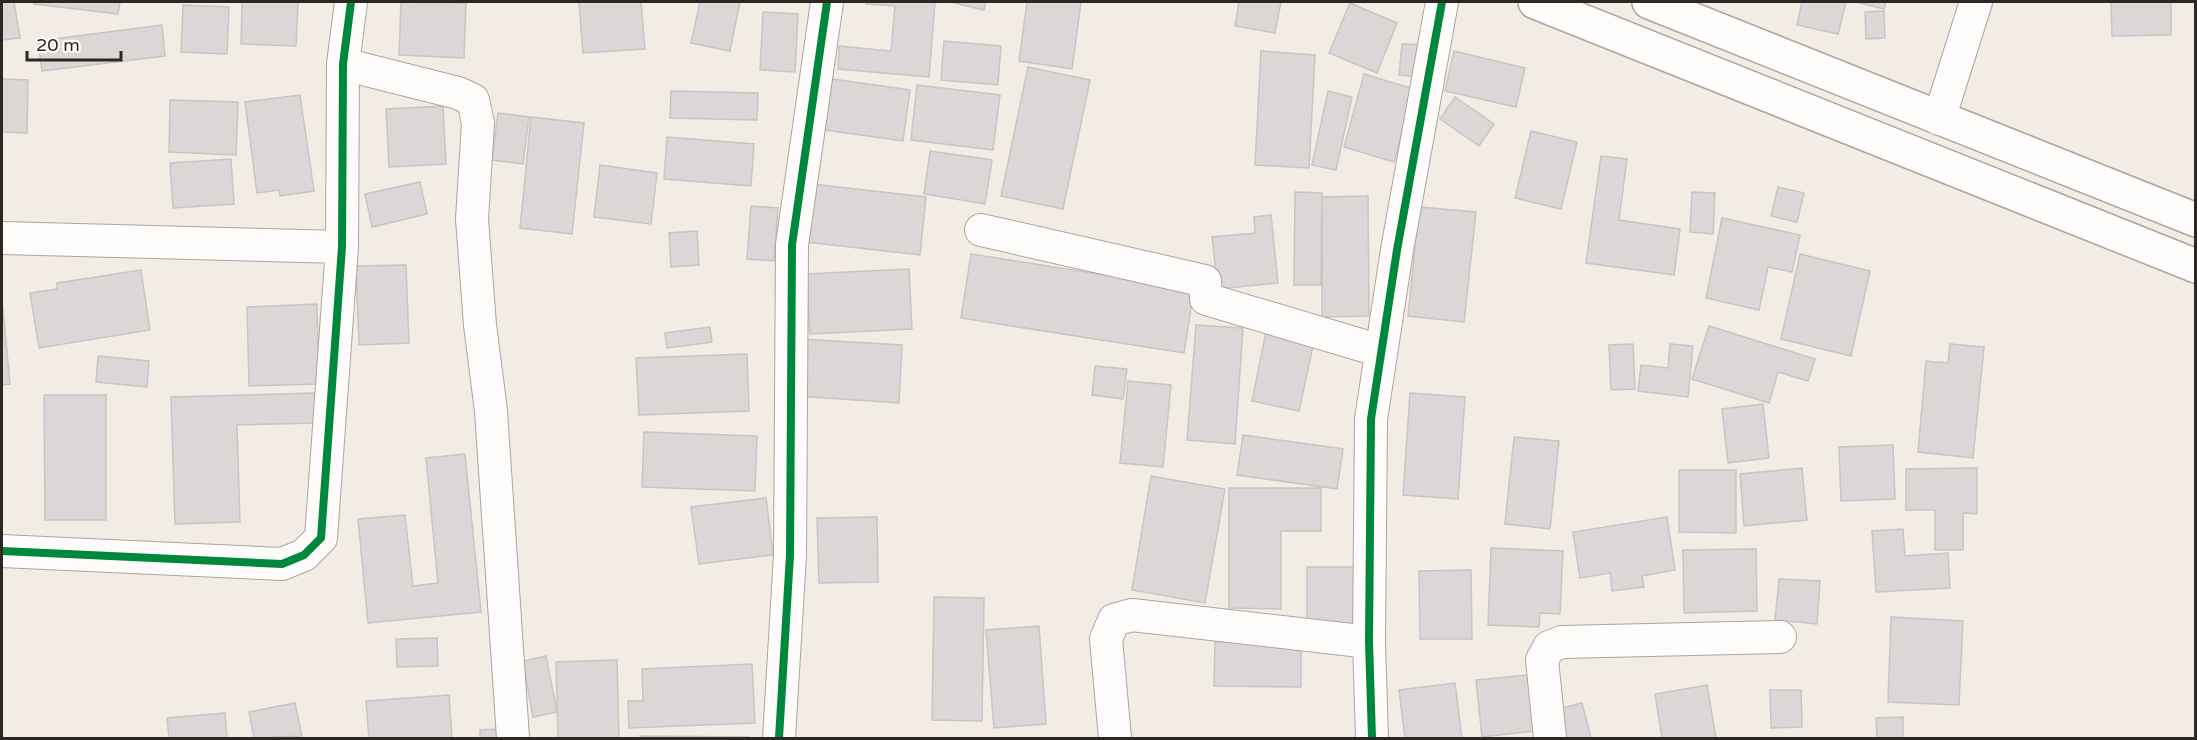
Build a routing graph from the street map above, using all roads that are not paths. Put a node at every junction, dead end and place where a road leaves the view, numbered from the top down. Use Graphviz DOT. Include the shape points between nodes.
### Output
graph roads {
  1 [pos="351,2"];
  2 [pos="827,2"];
  3 [pos="1442,2"];
  4 [pos="1535,2"];
  5 [pos="1649,2"];
  6 [pos="1976,2"];
  7 [pos="343,64"];
  8 [pos="1940,119"];
  9 [pos="2196,220"];
  10 [pos="981,230"];
  11 [pos="2,238"];
  12 [pos="342,247"];
  13 [pos="2196,266"];
  14 [pos="1381,351"];
  15 [pos="2,551"];
  16 [pos="1780,637"];
  17 [pos="1369,642"];
  18 [pos="513,738"];
  19 [pos="779,738"];
  20 [pos="1115,738"];
  21 [pos="1372,738"];
  22 [pos="1550,738"];
  1 -- 7 [label="street"];
  2 -- 19 [label="street" via="792,244 790,555"];
  3 -- 14 [label="street"];
  4 -- 13 [label="highway"];
  5 -- 8 [label="highway"];
  6 -- 8 [label="street"];
  7 -- 12 [label="street"];
  7 -- 18 [label="street" via="473,100 478,123 472,219 491,411"];
  8 -- 9 [label="highway"];
  10 -- 14 [label="street" via="1205,281 1206,298"];
  11 -- 12 [label="street"];
  12 -- 15 [label="street" via="321,538 304,555 282,564"];
  14 -- 17 [label="street" via="1371,419"];
  16 -- 22 [label="street" via="1562,642 1549,647 1542,660"];
  17 -- 20 [label="street" via="1132,615 1114,620 1106,639"];
  17 -- 21 [label="street"];
}
